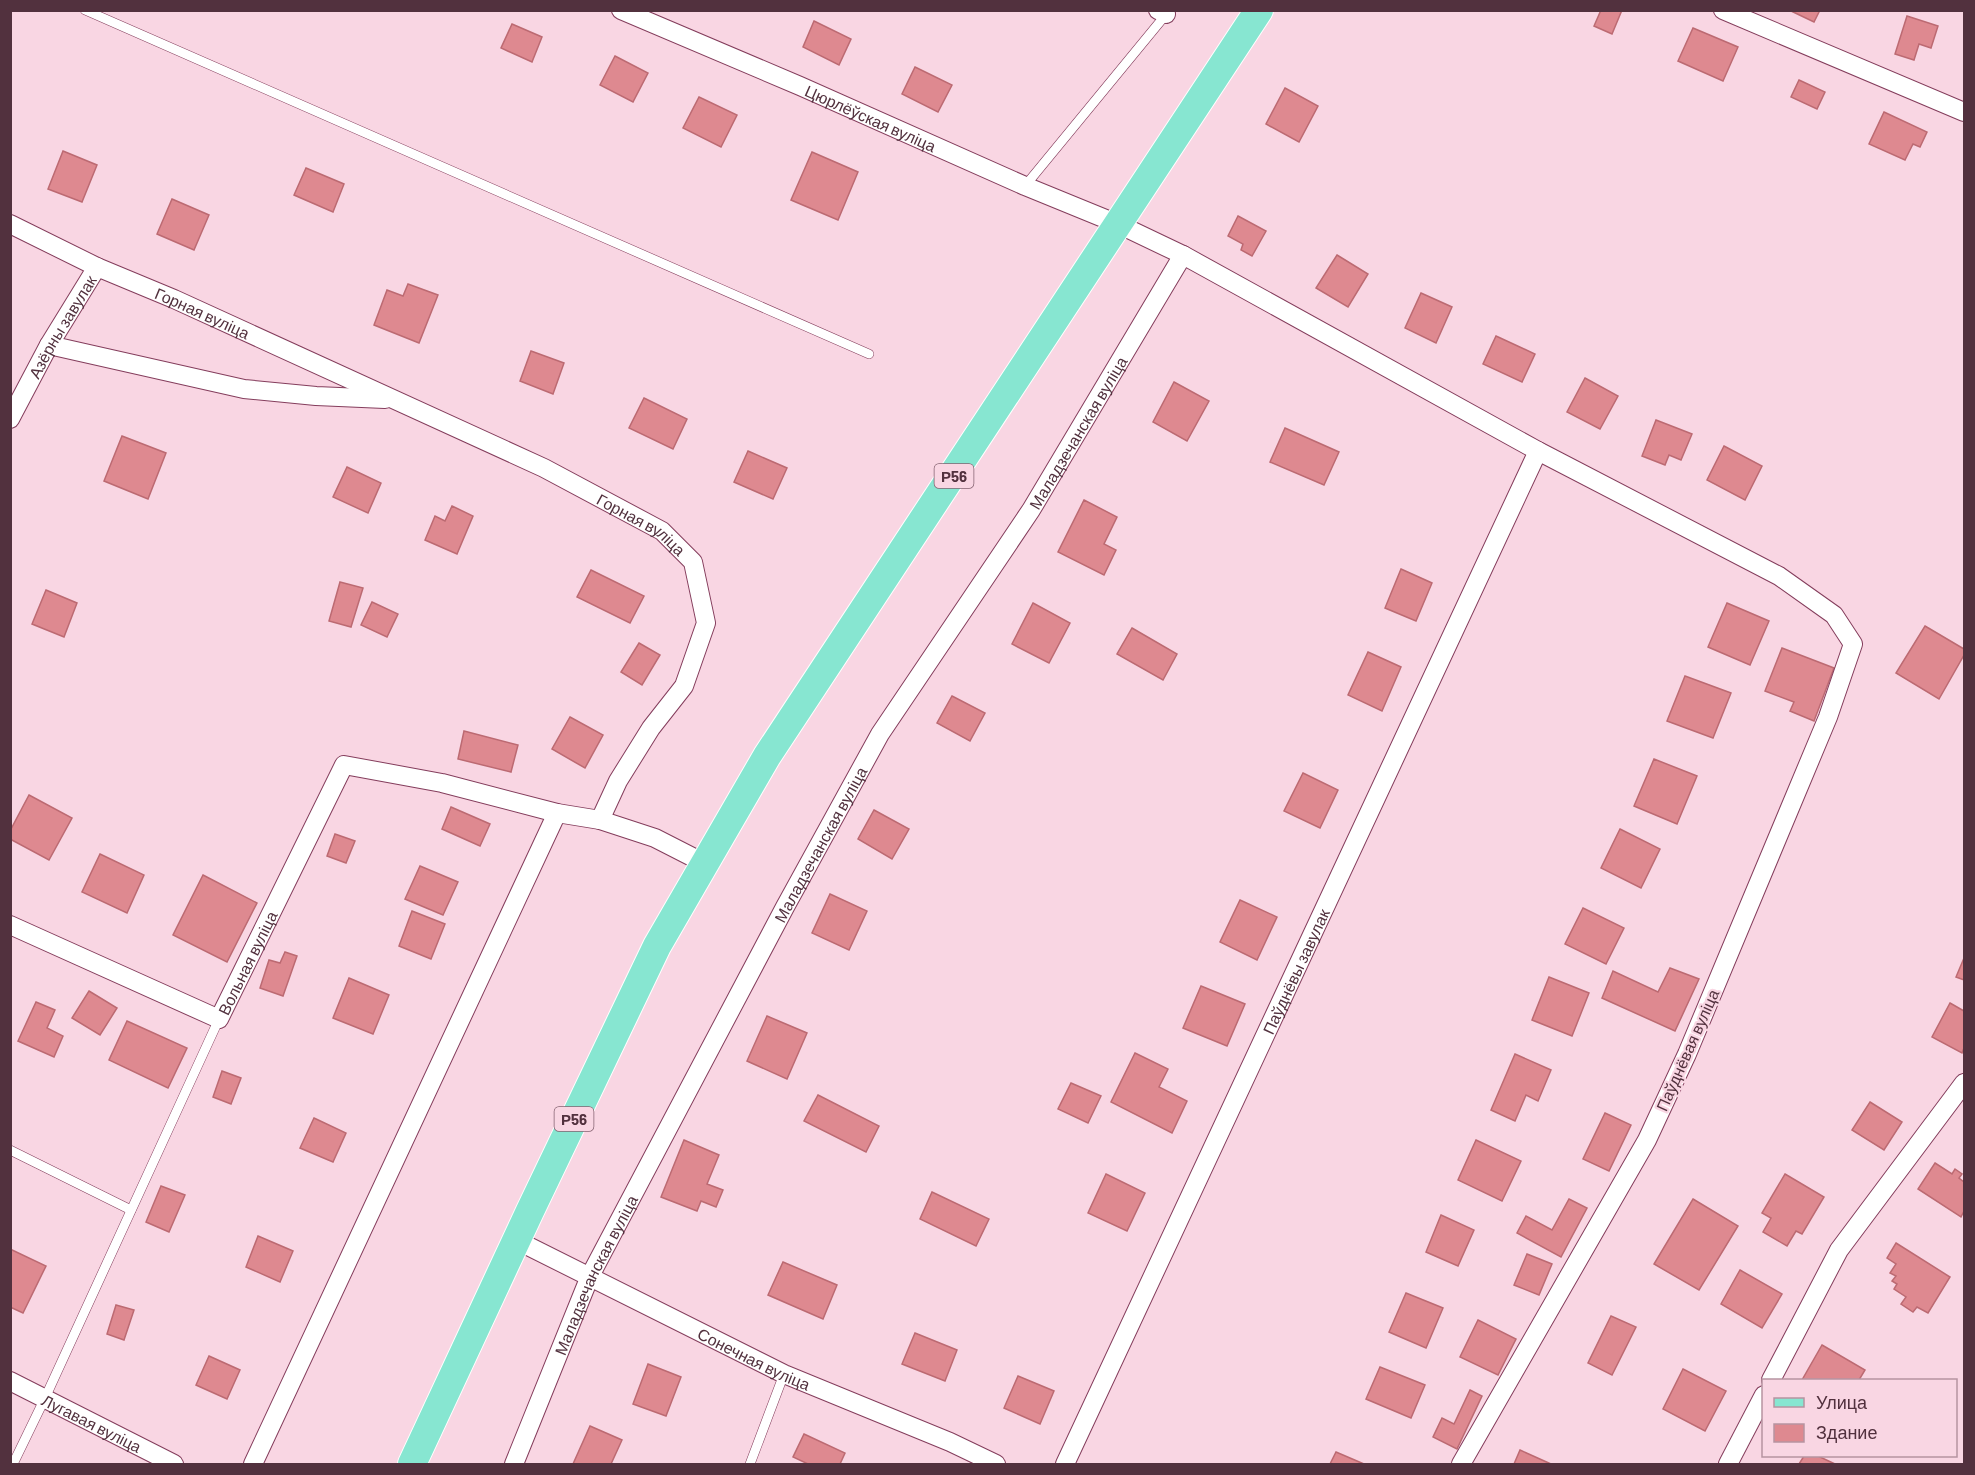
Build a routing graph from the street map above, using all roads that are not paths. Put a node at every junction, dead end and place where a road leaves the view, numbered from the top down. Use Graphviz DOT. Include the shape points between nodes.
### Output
graph roads {
  1 [pos="85,10"];
  2 [pos="621,10"];
  3 [pos="1259,10"];
  4 [pos="1723,10"];
  5 [pos="1164,12"];
  6 [pos="1965,112"];
  7 [pos="1025,186"];
  8 [pos="10,224"];
  9 [pos="1118,224"];
  10 [pos="1183,255"];
  11 [pos="97,267"];
  12 [pos="49,345"];
  13 [pos="869,354"];
  14 [pos="393,399"];
  15 [pos="10,419"];
  16 [pos="1538,450"];
  17 [pos="1834,615"];
  18 [pos="558,813"];
  19 [pos="600,820"];
  20 [pos="704,864"];
  21 [pos="10,925"];
  22 [pos="219,1019"];
  23 [pos="1965,1083"];
  24 [pos="10,1150"];
  25 [pos="130,1210"];
  26 [pos="516,1240"];
  27 [pos="590,1276"];
  28 [pos="784,1374"];
  29 [pos="1772,1379"];
  30 [pos="10,1381"];
  31 [pos="45,1398"];
  32 [pos="1762,1399"];
  33 [pos="13,1464"];
  34 [pos="174,1464"];
  35 [pos="253,1464"];
  36 [pos="412,1464"];
  37 [pos="514,1464"];
  38 [pos="750,1464"];
  39 [pos="996,1464"];
  40 [pos="1065,1464"];
  41 [pos="1461,1464"];
  42 [pos="1728,1464"];
  1 -- 13 [label="lane"];
  2 -- 7 [label="street, Цюрлёўская вуліца"];
  3 -- 9 [label="main road, Р56"];
  4 -- 6 [label="street"];
  5 -- 7 [label="lane"];
  7 -- 9 [label="street, Цюрлёўская вуліца"];
  8 -- 11 [label="street, Горная вуліца"];
  9 -- 10 [label="street, Цюрлёўская вуліца"];
  9 -- 20 [label="main road, Р56" via="767,756"];
  10 -- 16 [label="street, Цюрлёўская вуліца"];
  10 -- 27 [label="street, Маладзечанская вуліца" via="1031,510 880,734"];
  11 -- 12 [label="street, Азёрны завулак"];
  11 -- 14 [label="street, Горная вуліца"];
  12 -- 14 [label="street, Горная вуліца" via="244,389"];
  12 -- 15 [label="street, Азёрны завулак"];
  14 -- 19 [label="street, Горная вуліца" via="544,468 662,531 693,562 706,623 684,687 651,728 618,781"];
  16 -- 17 [label="street, Цюрлёўская вуліца" via="1779,576"];
  16 -- 40 [label="street, Паўднёвы завулак"];
  17 -- 41 [label="street, Паўднёвая вуліца" via="1853,644 1828,717 1687,1054 1647,1140"];
  18 -- 19 [label="street"];
  18 -- 22 [label="street, Вольная вуліца" via="442,783 344,765"];
  18 -- 35 [label="street"];
  19 -- 20 [label="street" via="655,838"];
  20 -- 26 [label="main road, Р56" via="657,946"];
  21 -- 22 [label="street, Вольная вуліца"];
  22 -- 25 [label="lane"];
  23 -- 29 [label="street" via="1839,1250"];
  24 -- 25 [label="lane"];
  25 -- 31 [label="lane"];
  26 -- 27 [label="street, Сонечная вуліца"];
  26 -- 36 [label="main road, Р56"];
  27 -- 28 [label="street, Сонечная вуліца"];
  27 -- 37 [label="street, Маладзечанская вуліца"];
  28 -- 38 [label="lane"];
  28 -- 39 [label="street, Сонечная вуліца"];
  30 -- 31 [label="street, Лугавая вуліца"];
  31 -- 33 [label="lane"];
  31 -- 34 [label="street, Лугавая вуліца"];
  32 -- 42 [label="street"];
}
